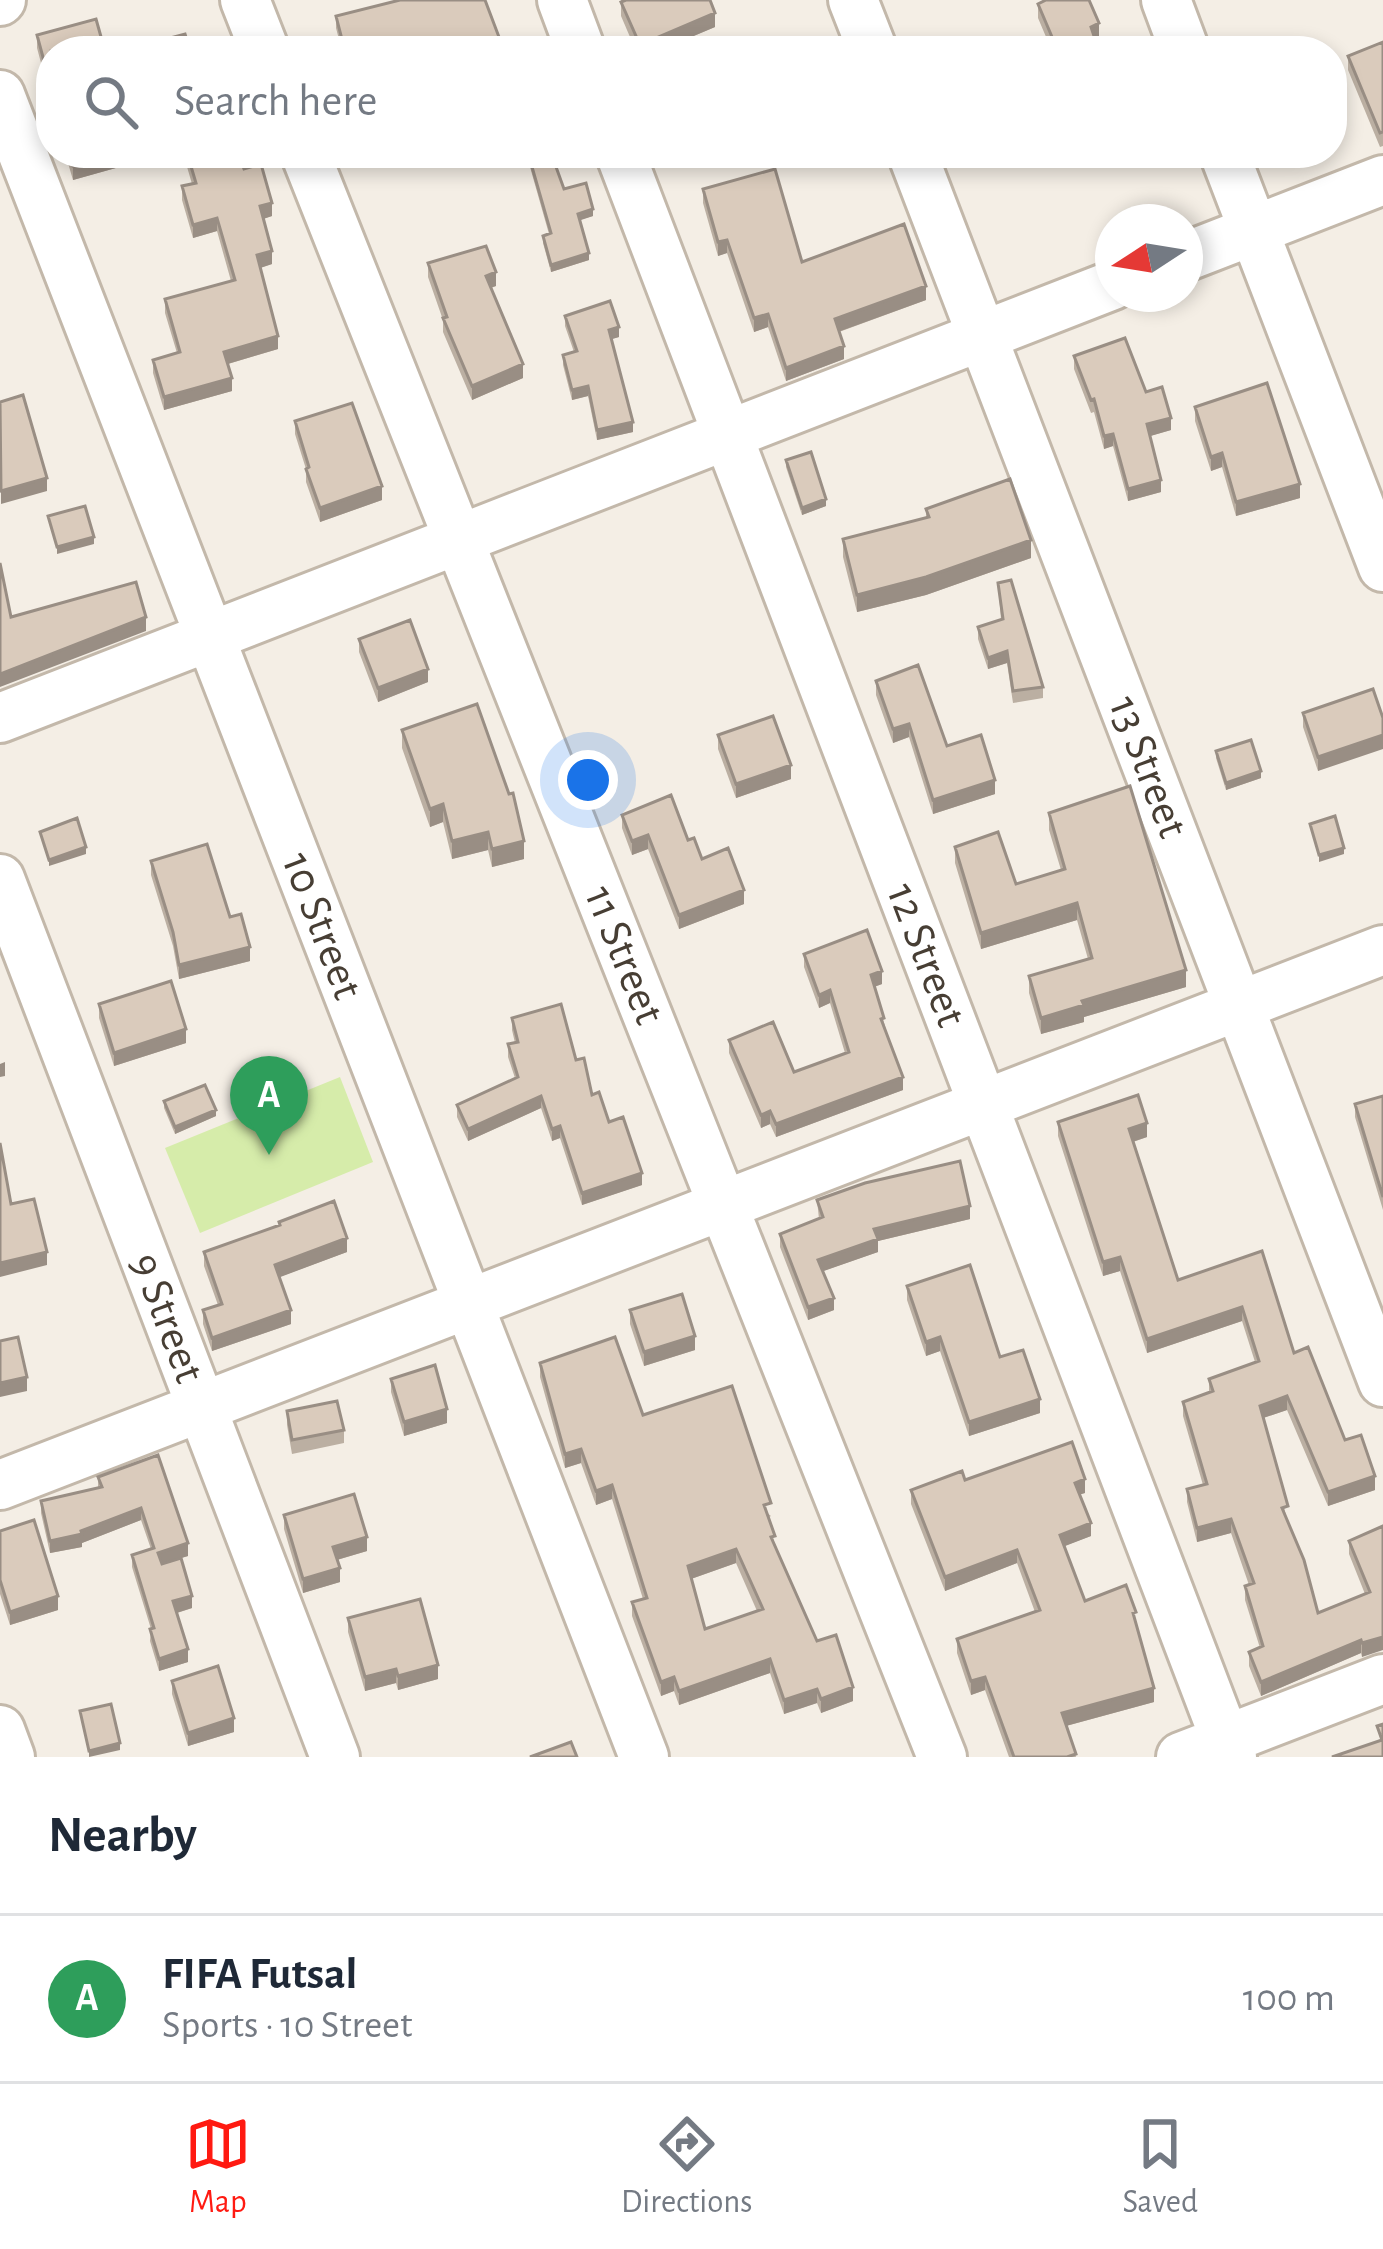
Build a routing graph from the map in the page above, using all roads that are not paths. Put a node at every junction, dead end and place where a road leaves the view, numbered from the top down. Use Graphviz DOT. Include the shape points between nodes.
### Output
graph roads {
  1 [pos="245,0"];
  2 [pos="562,0"];
  3 [pos="854,0"];
  4 [pos="1166,0"];
  5 [pos="259,36"];
  6 [pos="575,36"];
  7 [pos="867,36"];
  8 [pos="1179,36"];
  9 [pos="0,95"];
  10 [pos="311,168"];
  11 [pos="626,168"];
  12 [pos="918,168"];
  13 [pos="1230,168"];
  14 [pos="1383,180"];
  15 [pos="1254,230"];
  16 [pos="1203,250"];
  17 [pos="1095,292"];
  18 [pos="982,336"];
  19 [pos="728,435"];
  20 [pos="459,539"];
  21 [pos="1383,567"];
  22 [pos="210,636"];
  23 [pos="0,718"];
  24 [pos="0,879"];
  25 [pos="1383,950"];
  26 [pos="1239,1005"];
  27 [pos="983,1104"];
  28 [pos="722,1204"];
  29 [pos="468,1302"];
  30 [pos="1383,1382"];
  31 [pos="201,1405"];
  32 [pos="0,1485"];
  33 [pos="1383,1679"];
  34 [pos="0,1730"];
  35 [pos="1229,1748"];
  36 [pos="10,1757"];
  37 [pos="335,1757"];
  38 [pos="644,1757"];
  39 [pos="942,1757"];
  40 [pos="1181,1757"];
  1 -- 5 [label="street"];
  2 -- 6 [label="street"];
  3 -- 7 [label="street"];
  4 -- 8 [label="street"];
  9 -- 22 [label="street, 10 Street"];
  10 -- 20 [label="street, 11 Street"];
  11 -- 19 [label="street, 12 Street"];
  12 -- 18 [label="street, 13 Street"];
  13 -- 15 [label="street"];
  14 -- 15 [label="street"];
  15 -- 16 [label="street"];
  15 -- 21 [label="street"];
  17 -- 18 [label="street"];
  18 -- 19 [label="street"];
  18 -- 26 [label="street, 13 Street"];
  19 -- 20 [label="street"];
  19 -- 27 [label="street, 12 Street"];
  20 -- 22 [label="street"];
  20 -- 28 [label="street, 11 Street"];
  22 -- 23 [label="street"];
  22 -- 29 [label="street, 10 Street"];
  24 -- 31 [label="street, 9 Street"];
  25 -- 26 [label="street"];
  26 -- 27 [label="street"];
  26 -- 30 [label="street, 13 Street"];
  27 -- 28 [label="street"];
  27 -- 35 [label="street, 12 Street"];
  28 -- 29 [label="street"];
  28 -- 39 [label="street, 11 Street"];
  29 -- 31 [label="street"];
  29 -- 38 [label="street, 10 Street"];
  31 -- 32 [label="street"];
  31 -- 37 [label="street, 9 Street"];
  33 -- 35 [label="street"];
  34 -- 36 [label="street"];
  35 -- 40 [label="street"];
}
